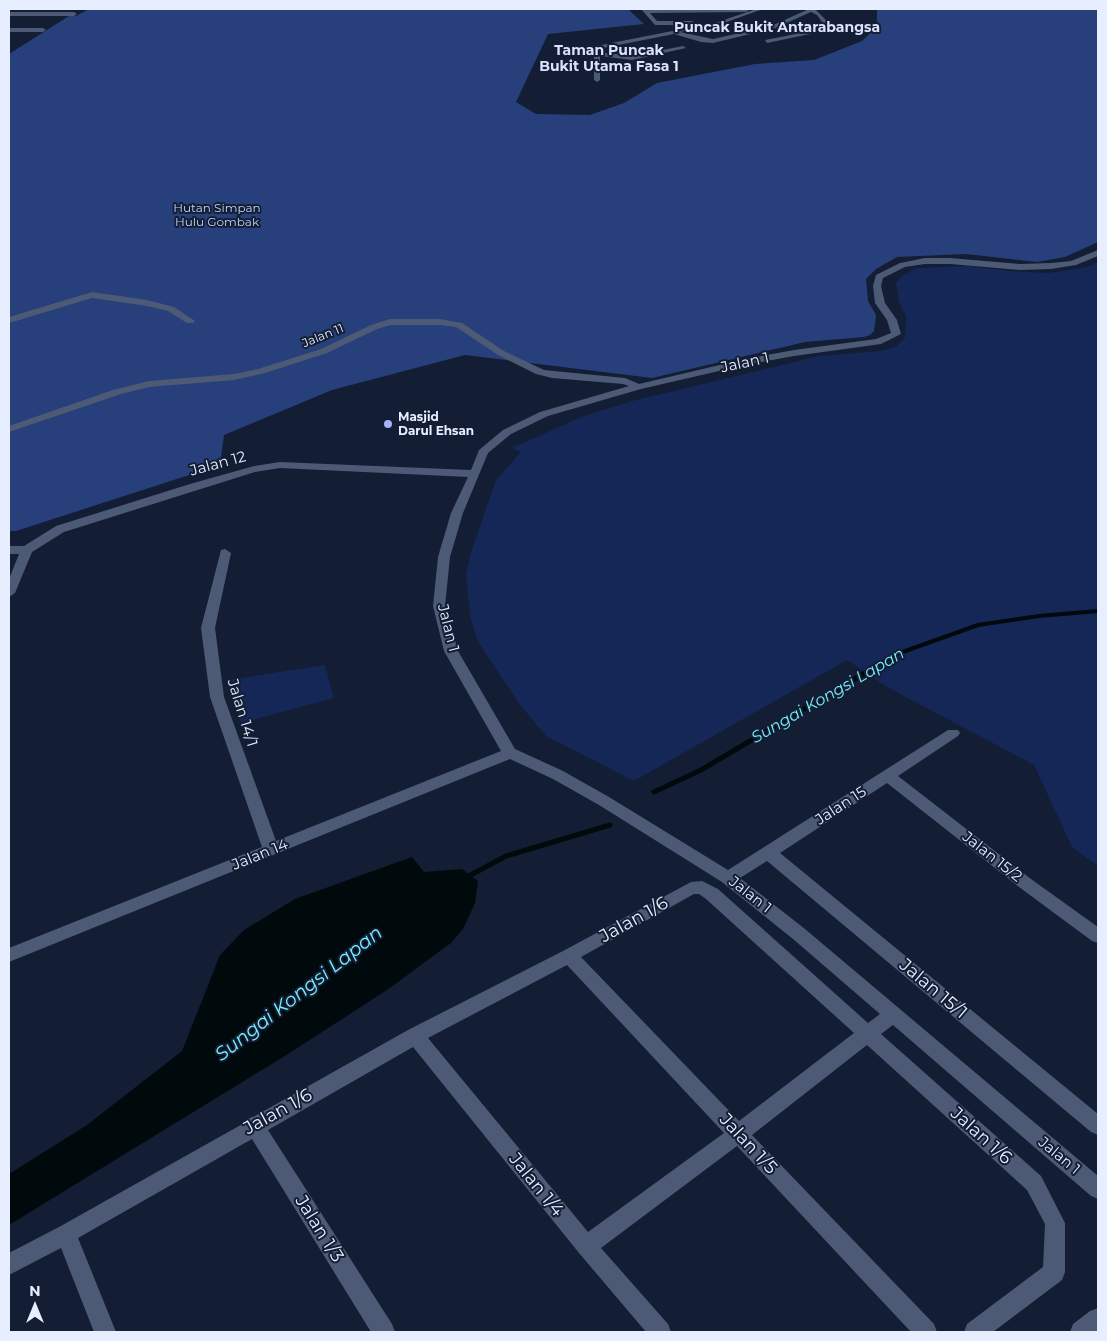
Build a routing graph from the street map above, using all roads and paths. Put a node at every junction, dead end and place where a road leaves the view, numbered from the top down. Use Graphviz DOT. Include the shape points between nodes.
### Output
graph roads {
  1 [pos="51,9"];
  2 [pos="745,9"];
  3 [pos="645,10"];
  4 [pos="757,10"];
  5 [pos="812,10"];
  6 [pos="9,14"];
  7 [pos="41,14"];
  8 [pos="74,14"];
  9 [pos="9,30"];
  10 [pos="43,30"];
  11 [pos="675,33"];
  12 [pos="767,41"];
  13 [pos="683,48"];
  14 [pos="597,54"];
  15 [pos="597,80"];
  16 [pos="1098,253"];
  17 [pos="9,320"];
  18 [pos="190,322"];
  19 [pos="638,387"];
  20 [pos="9,429"];
  21 [pos="475,474"];
  22 [pos="9,550"];
  23 [pos="27,550"];
  24 [pos="224,553"];
  25 [pos="9,593"];
  26 [pos="953,733"];
  27 [pos="510,753"];
  28 [pos="888,776"];
  29 [pos="271,850"];
  30 [pos="769,853"];
  31 [pos="728,878"];
  32 [pos="1098,936"];
  33 [pos="9,955"];
  34 [pos="569,956"];
  35 [pos="892,1015"];
  36 [pos="867,1034"];
  37 [pos="415,1036"];
  38 [pos="254,1125"];
  39 [pos="1098,1126"];
  40 [pos="738,1134"];
  41 [pos="1098,1188"];
  42 [pos="66,1234"];
  43 [pos="586,1246"];
  44 [pos="9,1264"];
  45 [pos="1098,1319"];
  46 [pos="105,1332"];
  47 [pos="384,1332"];
  48 [pos="660,1332"];
  49 [pos="926,1332"];
  50 [pos="975,1332"];
  51 [pos="1081,1332"];
  1 -- 7 [label="street"];
  2 -- 3 [label="street"];
  2 -- 3 [label="street" via="686,23 655,23"];
  2 -- 4 [label="street"];
  4 -- 11 [label="street"];
  5 -- 11 [label="street" via="773,27 713,41"];
  5 -- 12 [label="street" via="825,22 813,32"];
  6 -- 7 [label="street"];
  7 -- 8 [label="street"];
  9 -- 10 [label="street"];
  11 -- 14 [label="street" via="588,49"];
  13 -- 14 [label="street" via="632,58"];
  14 -- 15 [label="street"];
  16 -- 19 [label="street, Jalan 1" via="1073,263 1051,266 1020,267 950,261 903,265 879,277 877,286 880,303 892,320 896,334 878,342 745,362"];
  17 -- 18 [label="street" via="92,296 171,309"];
  19 -- 20 [label="street, Jalan 11" via="625,381 552,376 540,372 501,353 459,325 390,322 324,351 261,371 234,377 149,384"];
  19 -- 21 [label="street, Jalan 1" via="544,414 508,432 483,452"];
  21 -- 23 [label="street, Jalan 12" via="280,465 254,469 60,529"];
  21 -- 27 [label="street, Jalan 1" via="457,513 444,557 439,606 451,651"];
  22 -- 23 [label="street"];
  23 -- 25 [label="street"];
  24 -- 29 [label="street, Jalan 14/1" via="208,628 217,697"];
  26 -- 28 [label="street, Jalan 15"];
  27 -- 29 [label="street, Jalan 14"];
  27 -- 31 [label="street, Jalan 1" via="558,775"];
  28 -- 30 [label="street, Jalan 15"];
  28 -- 32 [label="street, Jalan 15/2"];
  29 -- 33 [label="street, Jalan 14"];
  30 -- 31 [label="street, Jalan 15"];
  30 -- 39 [label="street, Jalan 15/1"];
  31 -- 35 [label="street, Jalan 1" via="799,934"];
  34 -- 36 [label="street, Jalan 1/6" via="691,888 702,887"];
  34 -- 37 [label="street, Jalan 1/6"];
  34 -- 40 [label="street, Jalan 1/5"];
  35 -- 36 [label="street"];
  35 -- 41 [label="street, Jalan 1"];
  36 -- 40 [label="street"];
  36 -- 50 [label="street, Jalan 1/6" via="1034,1183 1055,1223 1054,1272"];
  37 -- 38 [label="street, Jalan 1/6"];
  37 -- 43 [label="street, Jalan 1/4"];
  38 -- 42 [label="street, Jalan 1/6"];
  38 -- 47 [label="street, Jalan 1/3"];
  40 -- 43 [label="street"];
  40 -- 49 [label="street, Jalan 1/5"];
  42 -- 44 [label="street, Jalan 1/6"];
  42 -- 46 [label="street"];
  43 -- 48 [label="street, Jalan 1/4"];
  45 -- 51 [label="street"];
}
